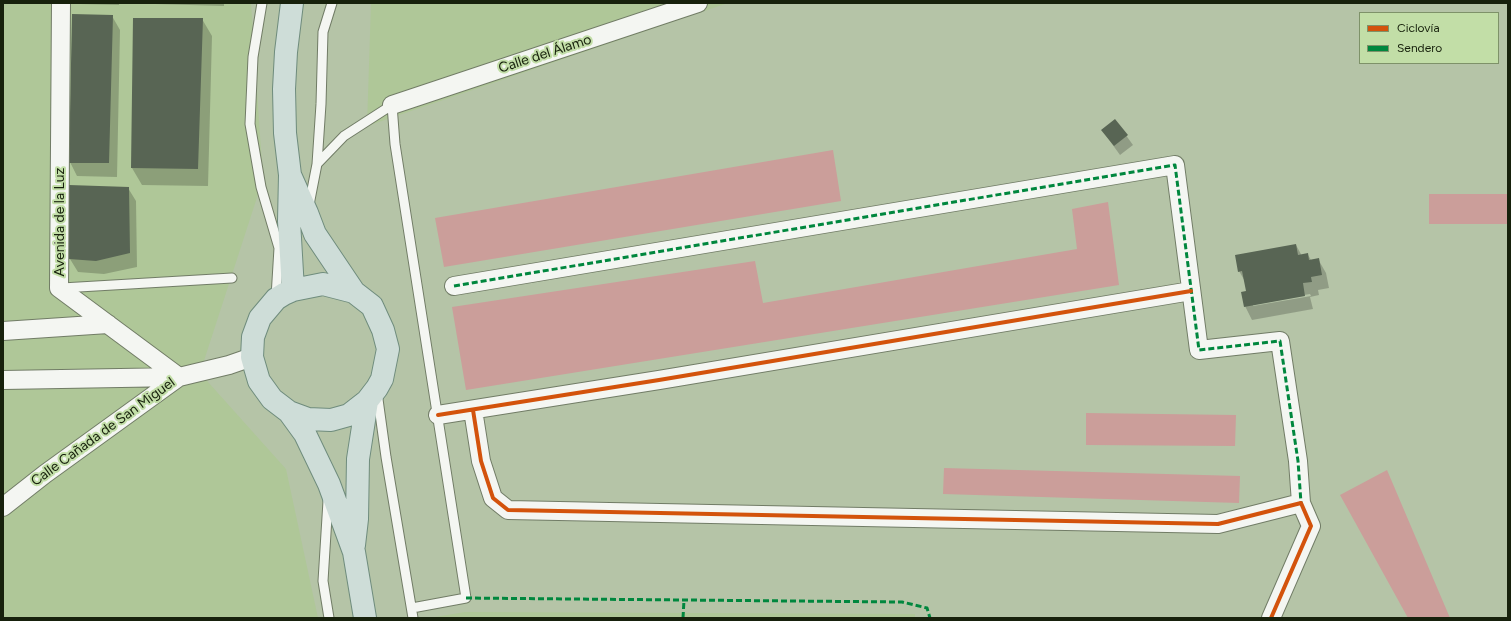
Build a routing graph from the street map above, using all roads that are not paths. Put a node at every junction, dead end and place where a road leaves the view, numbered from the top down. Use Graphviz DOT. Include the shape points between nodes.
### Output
graph roads {
  1 [pos="61,3"];
  2 [pos="262,3"];
  3 [pos="292,3"];
  4 [pos="332,3"];
  5 [pos="692,4"];
  6 [pos="392,105"];
  7 [pos="317,164"];
  8 [pos="290,175"];
  9 [pos="307,213"];
  10 [pos="232,278"];
  11 [pos="454,286"];
  12 [pos="59,288"];
  13 [pos="1191,291"];
  14 [pos="354,292"];
  15 [pos="284,295"];
  16 [pos="108,324"];
  17 [pos="3,331"];
  18 [pos="252,357"];
  19 [pos="178,377"];
  20 [pos="3,380"];
  21 [pos="372,395"];
  22 [pos="473,410"];
  23 [pos="289,412"];
  24 [pos="438,415"];
  25 [pos="329,484"];
  26 [pos="1301,503"];
  27 [pos="3,507"];
  28 [pos="354,552"];
  29 [pos="412,608"];
  30 [pos="329,618"];
  31 [pos="365,618"];
  32 [pos="413,618"];
  33 [pos="1271,618"];
  1 -- 12 [label="street, Avenida de la Luz"];
  2 -- 15 [label="lane" via="254,57 250,124 261,187 279,248"];
  3 -- 8 [label="main road" via="284,89 285,133"];
  4 -- 7 [label="lane" via="324,32"];
  5 -- 6 [label="street, Calle del Álamo"];
  6 -- 7 [label="lane" via="344,136"];
  6 -- 24 [label="lane" via="395,144"];
  7 -- 9 [label="lane"];
  8 -- 9 [label="main road"];
  8 -- 15 [label="main road"];
  9 -- 14 [label="main road" via="315,234"];
  10 -- 12 [label="lane"];
  11 -- 13 [label="street" via="1174,165"];
  12 -- 16 [label="street, Avenida de la Luz"];
  13 -- 22 [label="street"];
  13 -- 26 [label="street" via="1199,350 1280,341 1298,461"];
  14 -- 15 [label="main road" via="323,284"];
  14 -- 21 [label="main road" via="372,306 388,349 382,379"];
  15 -- 18 [label="main road" via="260,318 253,337"];
  16 -- 17 [label="street"];
  16 -- 19 [label="street, Avenida de la Luz"];
  18 -- 19 [label="street" via="229,366"];
  18 -- 23 [label="main road" via="259,381 272,399"];
  19 -- 20 [label="street, Calle Cañada de San Miguel"];
  19 -- 27 [label="street, Calle Cañada de San Miguel"];
  21 -- 23 [label="main road" via="349,415 331,420 308,419"];
  21 -- 28 [label="main road" via="358,459"];
  21 -- 29 [label="lane" via="386,457"];
  22 -- 24 [label="street"];
  22 -- 26 [label="street" via="481,461 493,498 508,510 1218,524"];
  23 -- 25 [label="main road" via="304,434"];
  24 -- 29 [label="lane" via="466,598"];
  25 -- 28 [label="main road"];
  25 -- 30 [label="lane" via="324,581"];
  26 -- 33 [label="street" via="1311,526"];
  28 -- 31 [label="main road"];
  29 -- 32 [label="lane"];
}
